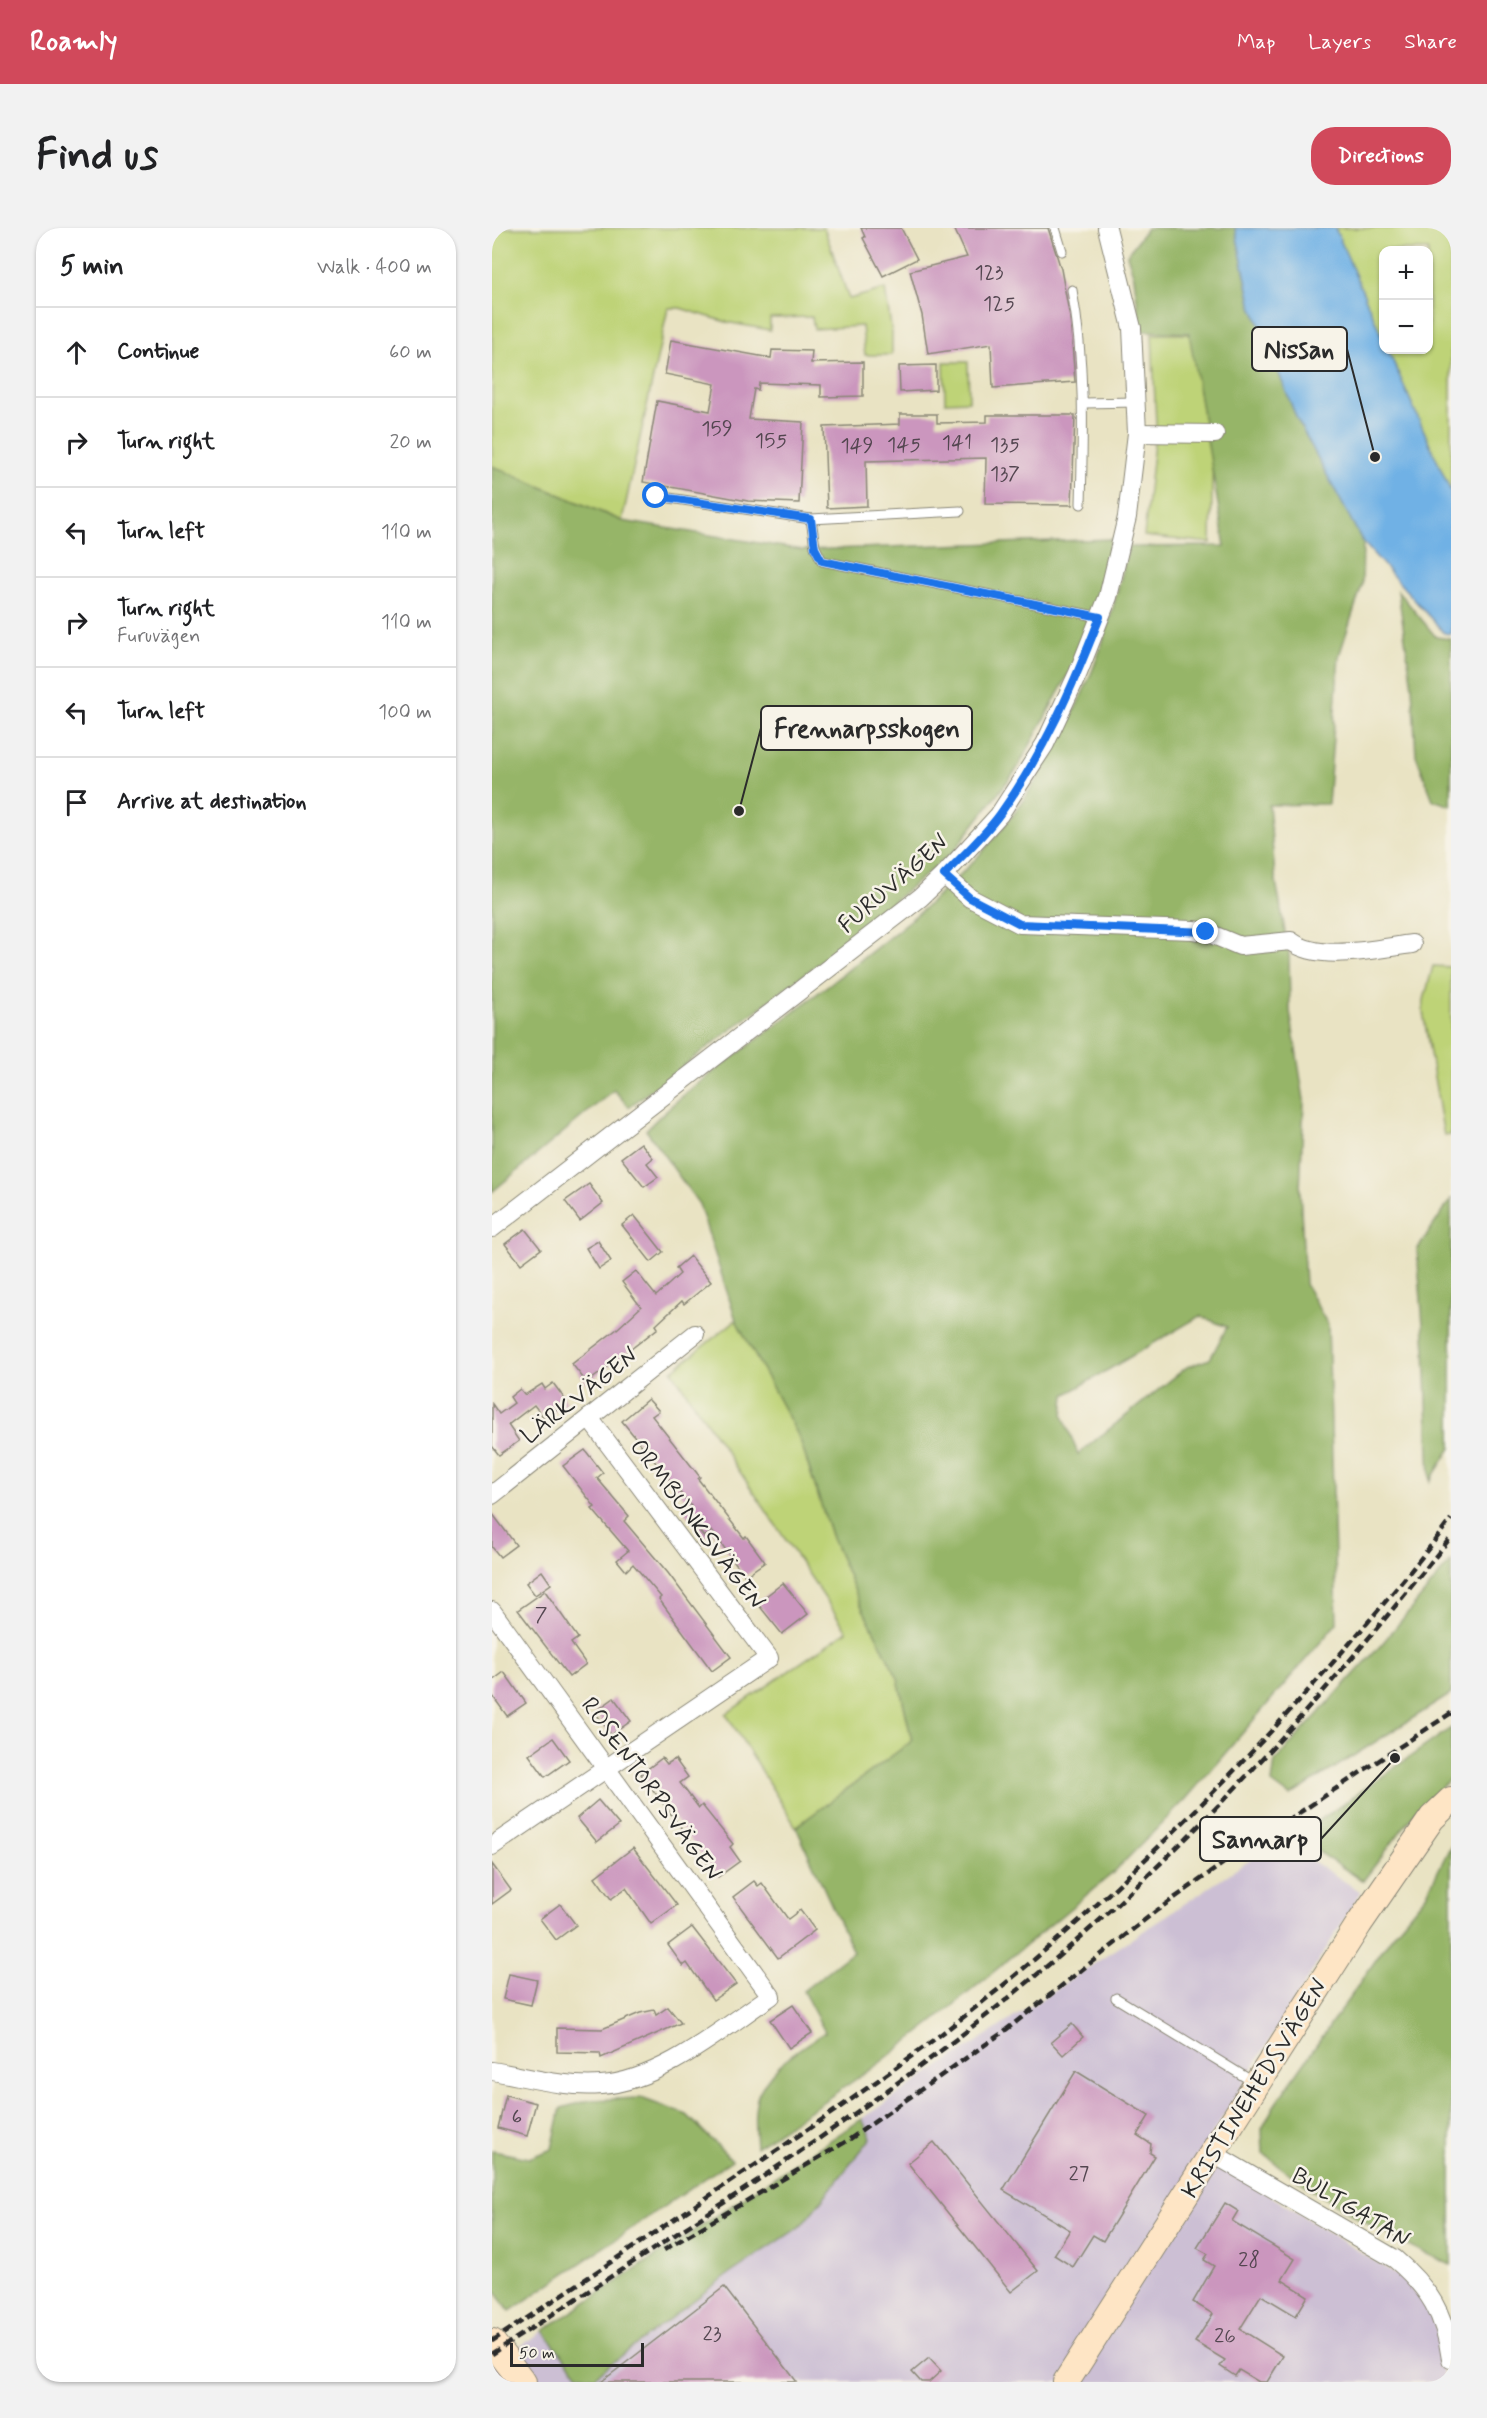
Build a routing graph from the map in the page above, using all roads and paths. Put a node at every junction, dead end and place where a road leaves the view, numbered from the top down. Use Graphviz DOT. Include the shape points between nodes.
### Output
graph roads {
  1 [pos="1055,228"];
  2 [pos="1107,228"];
  3 [pos="1062,251"];
  4 [pos="1072,290"];
  5 [pos="1136,402"];
  6 [pos="1084,403"];
  7 [pos="1137,433"];
  8 [pos="1215,434"];
  9 [pos="656,496"];
  10 [pos="1081,504"];
  11 [pos="960,512"];
  12 [pos="811,519"];
  13 [pos="1100,617"];
  14 [pos="944,875"];
  15 [pos="1412,944"];
  16 [pos="492,1228"];
  17 [pos="695,1334"];
  18 [pos="589,1418"];
  19 [pos="492,1494"];
  20 [pos="492,1611"];
  21 [pos="608,1768"];
  22 [pos="1451,1800"];
  23 [pos="492,1846"];
  24 [pos="1116,1998"];
  25 [pos="492,2071"];
  26 [pos="1256,2084"];
  27 [pos="1212,2153"];
  28 [pos="492,2342"];
  29 [pos="1451,2359"];
  30 [pos="523,2382"];
  31 [pos="1066,2382"];
  1 -- 3 [label="lane"];
  2 -- 5 [label="street, FURUVÄGEN" via="1132,328"];
  4 -- 6 [label="lane" via="1079,327"];
  5 -- 6 [label="lane"];
  5 -- 7 [label="street, FURUVÄGEN"];
  6 -- 10 [label="lane"];
  7 -- 8 [label="street"];
  7 -- 13 [label="street, FURUVÄGEN" via="1127,517"];
  9 -- 12 [label="lane"];
  11 -- 12 [label="lane"];
  12 -- 13 [label="lane" via="815,548 822,561"];
  13 -- 14 [label="street, FURUVÄGEN" via="1045,744 999,815"];
  14 -- 15 [label="street" via="970,898 1020,924 1193,930 1240,946 1291,941 1300,948 1335,952"];
  14 -- 16 [label="street, FURUVÄGEN" via="897,916"];
  17 -- 18 [label="street, LÄRKVÄGEN"];
  18 -- 19 [label="street, LÄRKVÄGEN"];
  18 -- 21 [label="street, ORMBUNKSVÄGEN" via="769,1658"];
  20 -- 21 [label="street, ROSENTORPSVÄGEN"];
  21 -- 23 [label="street"];
  21 -- 25 [label="street, ROSENTORPSVÄGEN" via="771,1996 684,2054 641,2076 603,2085 574,2085"];
  22 -- 26 [label="street, KRISTINEHEDSVÄGEN" via="1432,1818 1359,1924"];
  24 -- 26 [label="lane"];
  26 -- 27 [label="street, KRISTINEHEDSVÄGEN"];
  27 -- 29 [label="street, BULTGATAN" via="1395,2259 1415,2276 1441,2316"];
  27 -- 31 [label="street, KRISTINEHEDSVÄGEN"];
  28 -- 30 [label="street"];
}
